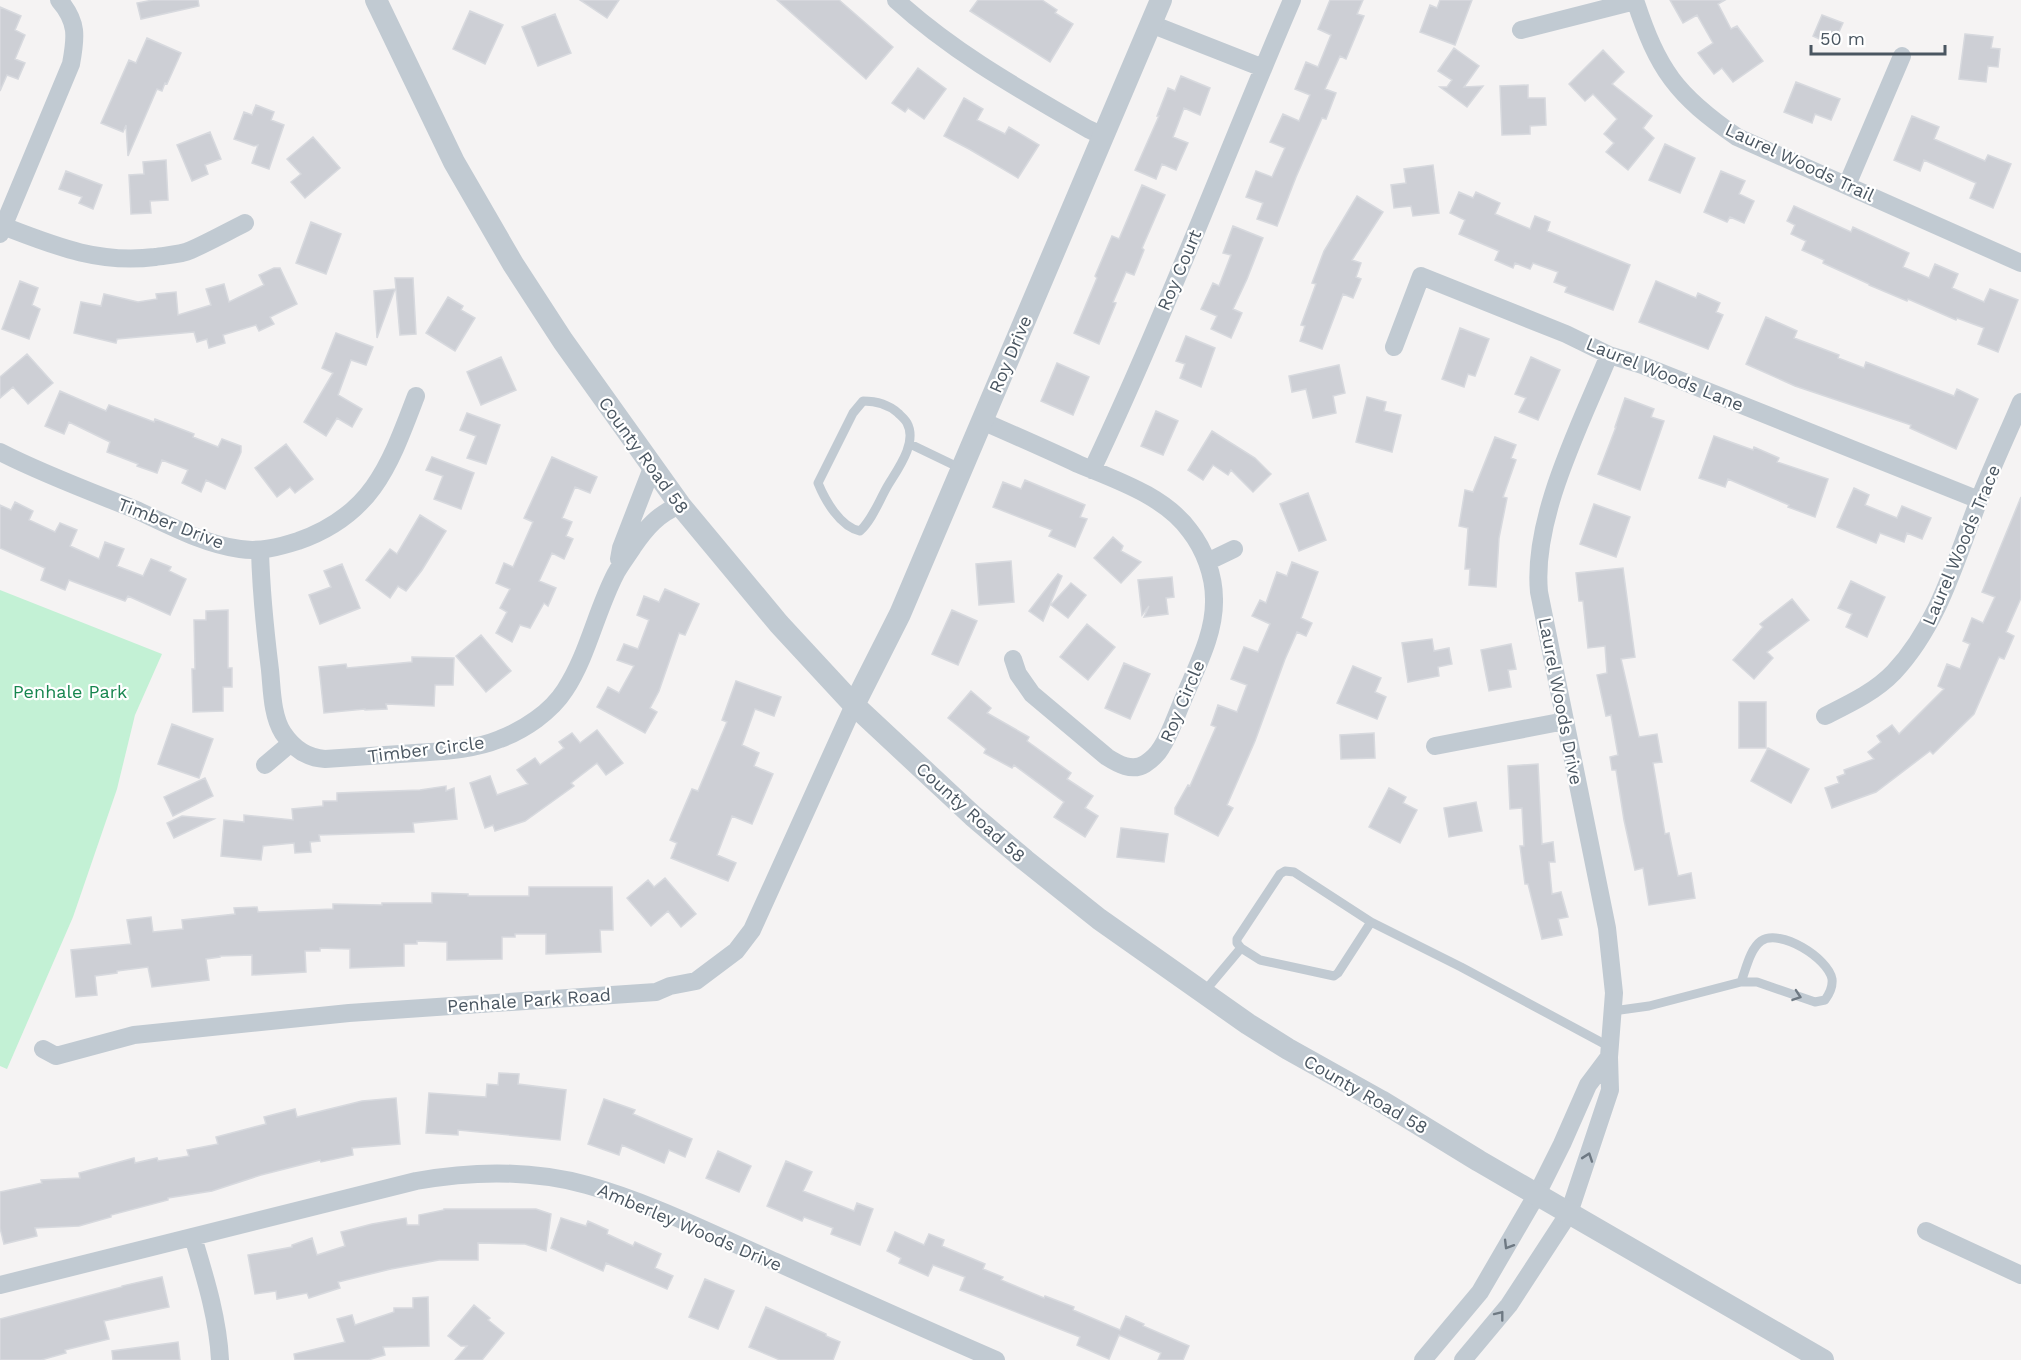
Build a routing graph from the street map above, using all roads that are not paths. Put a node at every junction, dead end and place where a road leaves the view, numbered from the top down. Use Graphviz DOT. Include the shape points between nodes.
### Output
graph roads {
  1 [pos="59,0"];
  2 [pos="376,0"];
  3 [pos="896,0"];
  4 [pos="1161,0"];
  5 [pos="1292,0"];
  6 [pos="1635,0"];
  7 [pos="1151,24"];
  8 [pos="1521,30"];
  9 [pos="1902,56"];
  10 [pos="1263,68"];
  11 [pos="1103,136"];
  12 [pos="1847,185"];
  13 [pos="245,224"];
  14 [pos="2,230"];
  15 [pos="2021,262"];
  16 [pos="1394,347"];
  17 [pos="1609,355"];
  18 [pos="416,396"];
  19 [pos="2021,402"];
  20 [pos="982,421"];
  21 [pos="910,444"];
  22 [pos="0,452"];
  23 [pos="652,468"];
  24 [pos="962,468"];
  25 [pos="1092,470"];
  26 [pos="1979,500"];
  27 [pos="680,506"];
  28 [pos="1234,549"];
  29 [pos="260,550"];
  30 [pos="1206,562"];
  31 [pos="616,573"];
  32 [pos="1013,659"];
  33 [pos="854,705"];
  34 [pos="1825,716"];
  35 [pos="1565,722"];
  36 [pos="291,743"];
  37 [pos="1435,746"];
  38 [pos="265,765"];
  39 [pos="1371,922"];
  40 [pos="1241,948"];
  41 [pos="1741,982"];
  42 [pos="1203,993"];
  43 [pos="1613,1011"];
  44 [pos="43,1049"];
  45 [pos="1610,1052"];
  46 [pos="1537,1194"];
  47 [pos="1569,1213"];
  48 [pos="1926,1231"];
  49 [pos="193,1237"];
  50 [pos="2021,1275"];
  51 [pos="0,1285"];
  52 [pos="219,1360"];
  53 [pos="996,1360"];
  54 [pos="1423,1360"];
  55 [pos="1463,1360"];
  56 [pos="1823,1360"];
  1 -- 14 [label="street" via="75,28 71,64"];
  2 -- 23 [label="street, County Road 58" via="454,162 513,264"];
  3 -- 11 [label="street" via="992,73"];
  4 -- 7 [label="street, Roy Drive"];
  5 -- 10 [label="street, Roy Court"];
  6 -- 8 [label="street"];
  6 -- 12 [label="street, Laurel Woods Trail" via="1659,63 1674,84 1708,117 1737,137"];
  7 -- 10 [label="street"];
  7 -- 11 [label="street, Roy Drive"];
  9 -- 12 [label="street"];
  10 -- 25 [label="street, Roy Court"];
  11 -- 20 [label="street, Roy Drive"];
  12 -- 15 [label="street, Laurel Woods Trail"];
  13 -- 14 [label="street" via="189,251 123,259 87,255"];
  16 -- 17 [label="street, Laurel Woods Lane" via="1421,276"];
  17 -- 26 [label="street, Laurel Woods Lane"];
  17 -- 35 [label="street, Laurel Woods Drive" via="1551,501 1539,553 1539,592"];
  18 -- 29 [label="street, Timber Drive" via="387,468 356,509 312,536"];
  19 -- 26 [label="street, Laurel Woods Trace"];
  20 -- 24 [label="street, Roy Drive"];
  20 -- 25 [label="street, Roy Circle"];
  21 -- 21 [label="lane" via="907,422 893,409 878,401 863,401 853,413 818,483 828,502 852,529 860,531 863,527"];
  21 -- 24 [label="lane"];
  22 -- 29 [label="street, Timber Drive" via="196,536 240,549"];
  23 -- 27 [label="street, County Road 58"];
  23 -- 31 [label="street, Timber Circle" via="621,548"];
  24 -- 33 [label="street, Roy Drive" via="900,614"];
  25 -- 30 [label="street, Roy Circle" via="1157,502 1180,519 1191,531"];
  26 -- 34 [label="street, Laurel Woods Trace" via="1922,636 1882,683"];
  27 -- 31 [label="street, Timber Circle" via="654,520"];
  27 -- 33 [label="street, County Road 58" via="779,624"];
  28 -- 30 [label="street"];
  29 -- 36 [label="street" via="274,708"];
  30 -- 32 [label="street, Roy Circle" via="1215,598 1207,643 1167,738 1156,756 1144,764 1129,767 1107,757 1032,694"];
  31 -- 36 [label="street, Timber Circle" via="564,691 546,711 513,734 450,750 324,759 313,758"];
  33 -- 42 [label="street, County Road 58" via="1025,860"];
  33 -- 44 [label="street, Penhale Park Road" via="752,930 736,951 696,981 656,992 349,1013 134,1035 56,1056"];
  35 -- 37 [label="street"];
  35 -- 43 [label="street, Laurel Woods Drive" via="1606,928"];
  36 -- 38 [label="street"];
  39 -- 40 [label="lane" via="1334,976 1260,960"];
  39 -- 40 [label="lane" via="1294,872 1285,871 1237,939"];
  39 -- 45 [label="lane" via="1461,967"];
  40 -- 42 [label="lane"];
  41 -- 41 [label="lane, one-way" via="1756,982 1815,1002 1825,1000 1832,991 1832,978 1825,964 1809,951 1774,937 1763,939 1755,947"];
  41 -- 43 [label="lane" via="1649,1006"];
  42 -- 46 [label="street, County Road 58" via="1288,1049"];
  43 -- 45 [label="street, Laurel Woods Drive"];
  45 -- 46 [label="street" via="1588,1085"];
  47 -- 45 [label="street, Laurel Woods Drive, one-way" via="1610,1090"];
  46 -- 47 [label="street, County Road 58"];
  46 -- 54 [label="street, one-way" via="1480,1292"];
  55 -- 47 [label="street, Laurel Woods Drive, one-way" via="1509,1305"];
  47 -- 56 [label="street, County Road 58"];
  48 -- 50 [label="street"];
  49 -- 51 [label="street, Amberley Woods Drive"];
  49 -- 52 [label="street" via="216,1327"];
  49 -- 53 [label="street, Amberley Woods Drive" via="444,1176 539,1176 584,1184 648,1206"];
}
